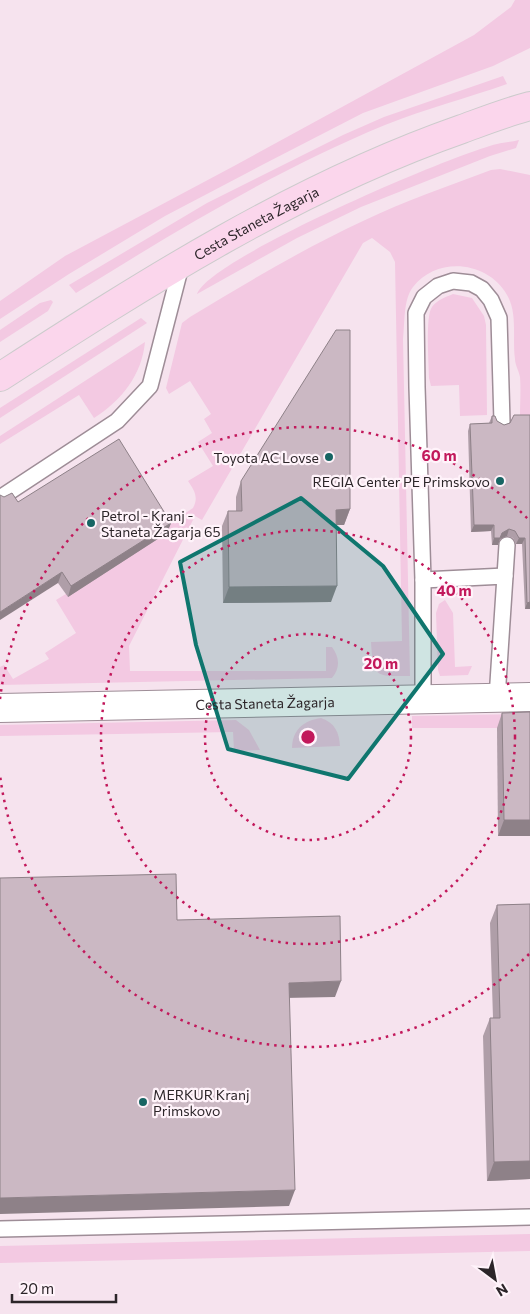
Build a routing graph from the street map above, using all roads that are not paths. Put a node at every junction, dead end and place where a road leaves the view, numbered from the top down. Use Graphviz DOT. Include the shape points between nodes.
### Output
graph roads {
  1 [pos="530,106"];
  2 [pos="182,262"];
  3 [pos="0,377"];
  4 [pos="502,422"];
  5 [pos="0,498"];
  6 [pos="507,545"];
  7 [pos="505,576"];
  8 [pos="423,580"];
  9 [pos="530,697"];
  10 [pos="496,698"];
  11 [pos="423,699"];
  12 [pos="0,708"];
  13 [pos="530,1217"];
  14 [pos="0,1229"];
  1 -- 2 [label="main road, Cesta Staneta Žagarja" via="415,146 351,173"];
  2 -- 3 [label="main road, Cesta Staneta Žagarja"];
  2 -- 5 [label="lane" via="150,386 117,421"];
  4 -- 8 [label="lane" via="499,318 492,300 471,283 453,281 438,286 424,297 416,313"];
  6 -- 7 [label="lane"];
  7 -- 8 [label="lane"];
  7 -- 10 [label="lane"];
  8 -- 11 [label="lane"];
  9 -- 10 [label="street, Cesta Staneta Žagarja"];
  10 -- 11 [label="street, Cesta Staneta Žagarja"];
  11 -- 12 [label="street, Cesta Staneta Žagarja"];
  13 -- 14 [label="lane"];
}
